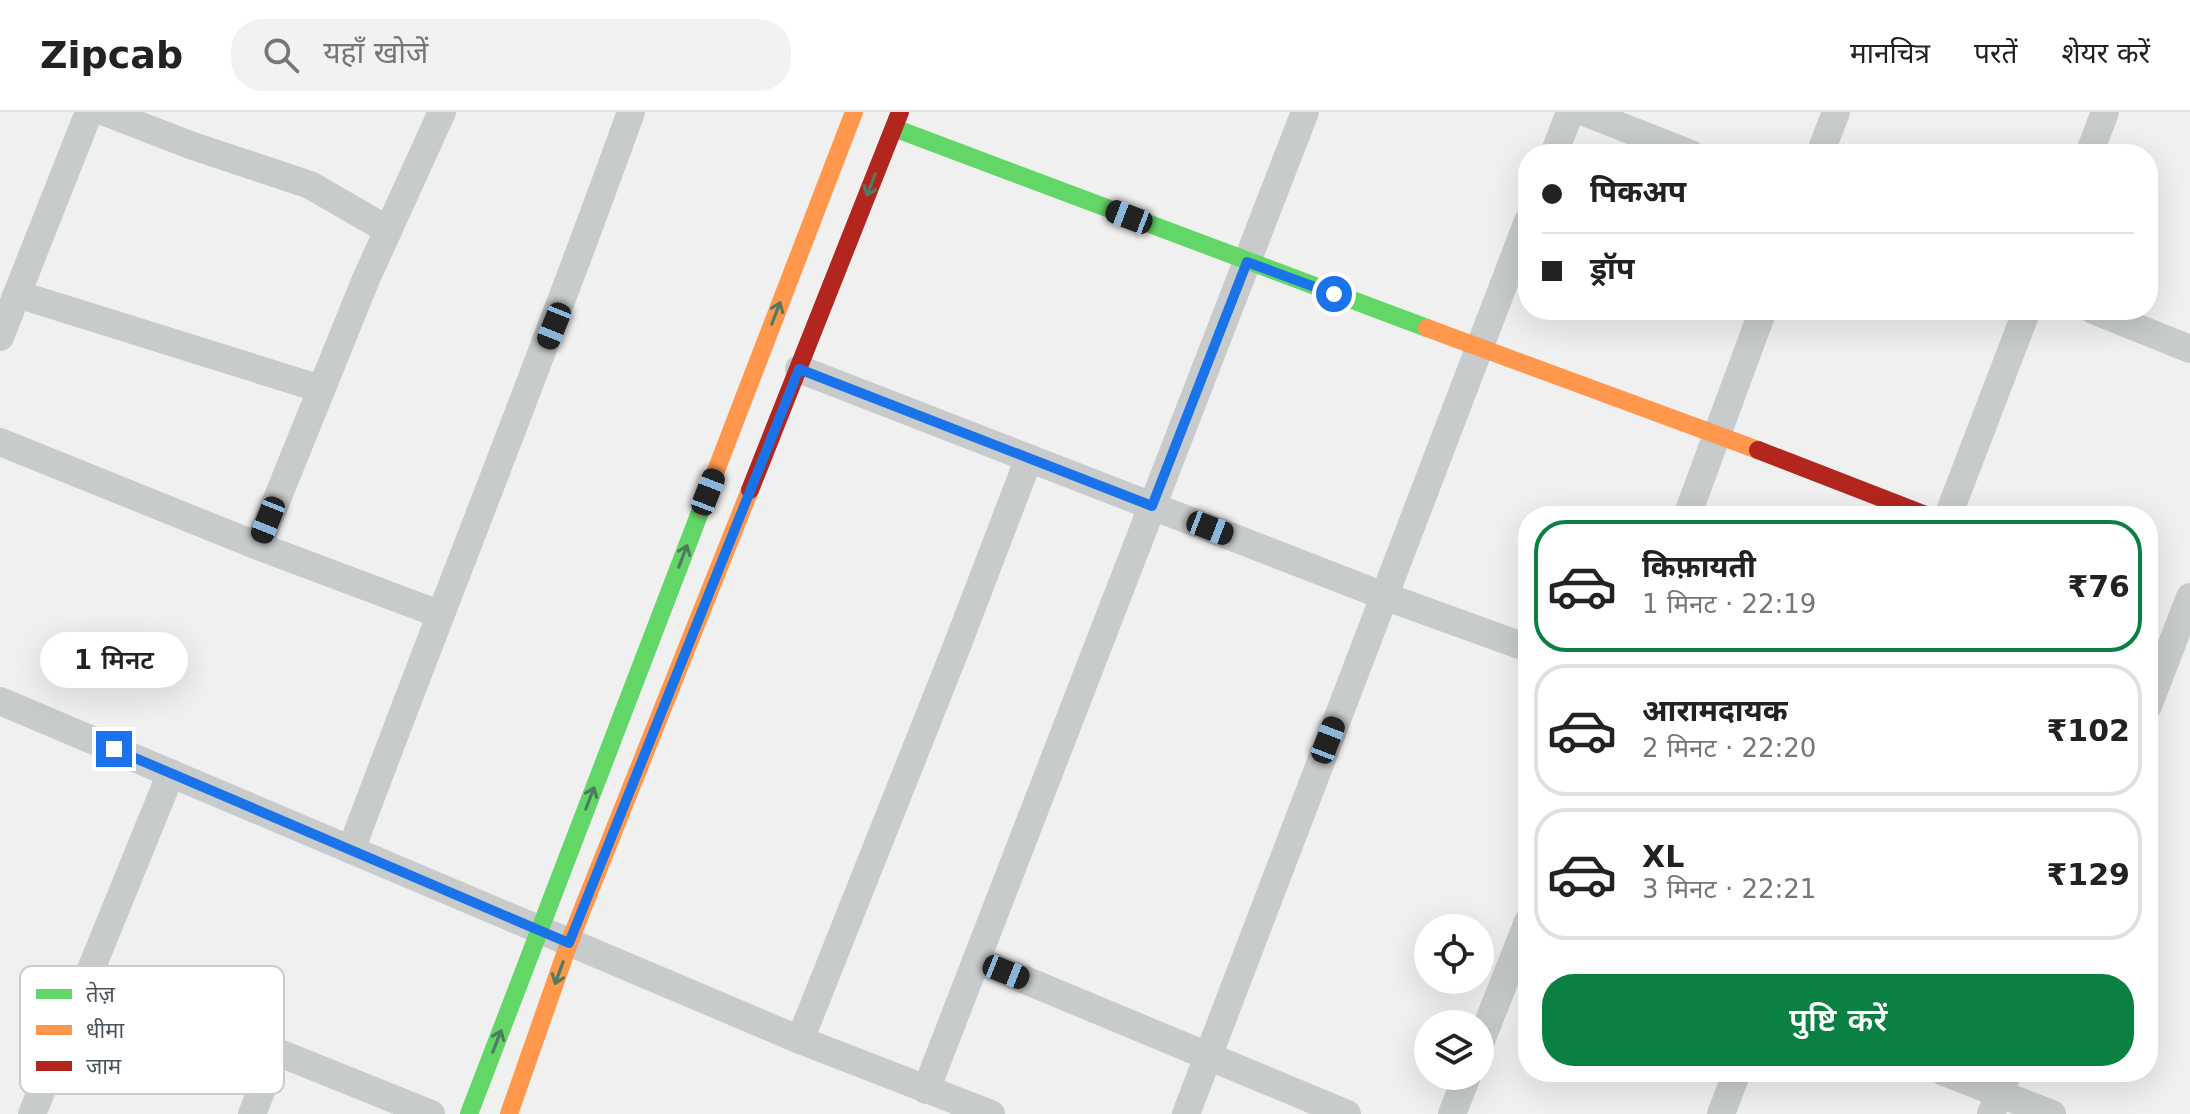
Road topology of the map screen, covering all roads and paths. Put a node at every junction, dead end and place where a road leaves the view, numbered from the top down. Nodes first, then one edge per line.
1 (89, 112) edge
2 (105, 112) edge
3 (442, 112) edge
4 (631, 112) edge
5 (854, 112) edge
6 (1305, 112) edge
7 (1570, 112) edge
8 (1584, 112) edge
9 (1836, 112) edge
10 (2105, 112) edge
11 (897, 120) edge
12 (1558, 144) edge
13 (1666, 144) edge
14 (1824, 144) edge
15 (2093, 144) edge
16 (388, 230) junction
17 (1518, 247) edge
18 (1247, 262) junction
19 (17, 294) junction
20 (1759, 320) edge
21 (2023, 320) edge
22 (2118, 320) edge
23 (0, 337) edge
24 (1479, 348) junction
25 (2190, 349) edge
26 (799, 369) junction
27 (321, 389) junction
28 (1717, 434) junction
29 (0, 442) edge
30 (1029, 458) junction
31 (1152, 506) junction
32 (1691, 506) edge
33 (1902, 506) edge
34 (1952, 506) edge
35 (258, 546) junction
36 (1384, 596) junction
37 (2190, 597) edge
38 (439, 614) junction
39 (1518, 644) edge
40 (2158, 680) edge
41 (0, 701) edge
42 (171, 773) junction
43 (351, 850) junction
44 (539, 930) junction
45 (569, 943) junction
46 (1518, 947) edge
47 (977, 960) junction
48 (92, 966) edge
49 (1493, 1010) edge
50 (800, 1040) junction
51 (1208, 1054) junction
52 (284, 1055) edge
53 (1733, 1082) edge
54 (1970, 1082) edge
55 (926, 1090) junction
56 (1461, 1090) edge
57 (1999, 1093) edge
58 (40, 1094) edge
59 (260, 1094) edge
60 (32, 1114) edge
61 (252, 1114) edge
62 (431, 1114) edge
63 (469, 1114) edge
64 (509, 1114) edge
65 (991, 1114) edge
66 (1186, 1114) edge
67 (1347, 1114) edge
68 (1452, 1114) edge
69 (1721, 1114) edge
70 (2052, 1114) edge

1 - 19 street
2 - 16 street
3 - 16 street
4 - 38 street
44 -> 5 street
6 - 18 street
7 - 12 street
8 - 13 street
9 - 14 street
10 - 15 street
11 - 18 street
11 -> 26 street
16 - 27 street
17 - 24 street
18 - 24 street
18 - 31 street
19 - 23 street
19 - 27 street
20 - 28 street
21 - 34 street
22 - 25 street
24 - 28 street
24 - 36 street
26 - 30 street
26 - 45 street
27 - 35 street
28 - 32 street
28 - 33 street
29 - 35 street
30 - 31 street
30 - 50 street
31 - 36 street
31 - 47 street
35 - 38 street
36 - 39 street
36 - 51 street
37 - 40 street
38 - 43 street
41 - 42 street
42 - 43 street
42 - 48 street
43 - 44 street
44 - 45 street
63 -> 44 street
45 - 50 street
45 -> 64 street
46 - 49 street
47 - 51 street
47 - 55 street
50 - 55 street
51 - 66 street
51 - 67 street
52 - 62 street
53 - 69 street
54 - 57 street
55 - 65 street
56 - 68 street
57 - 70 street
58 - 60 street
59 - 61 street

